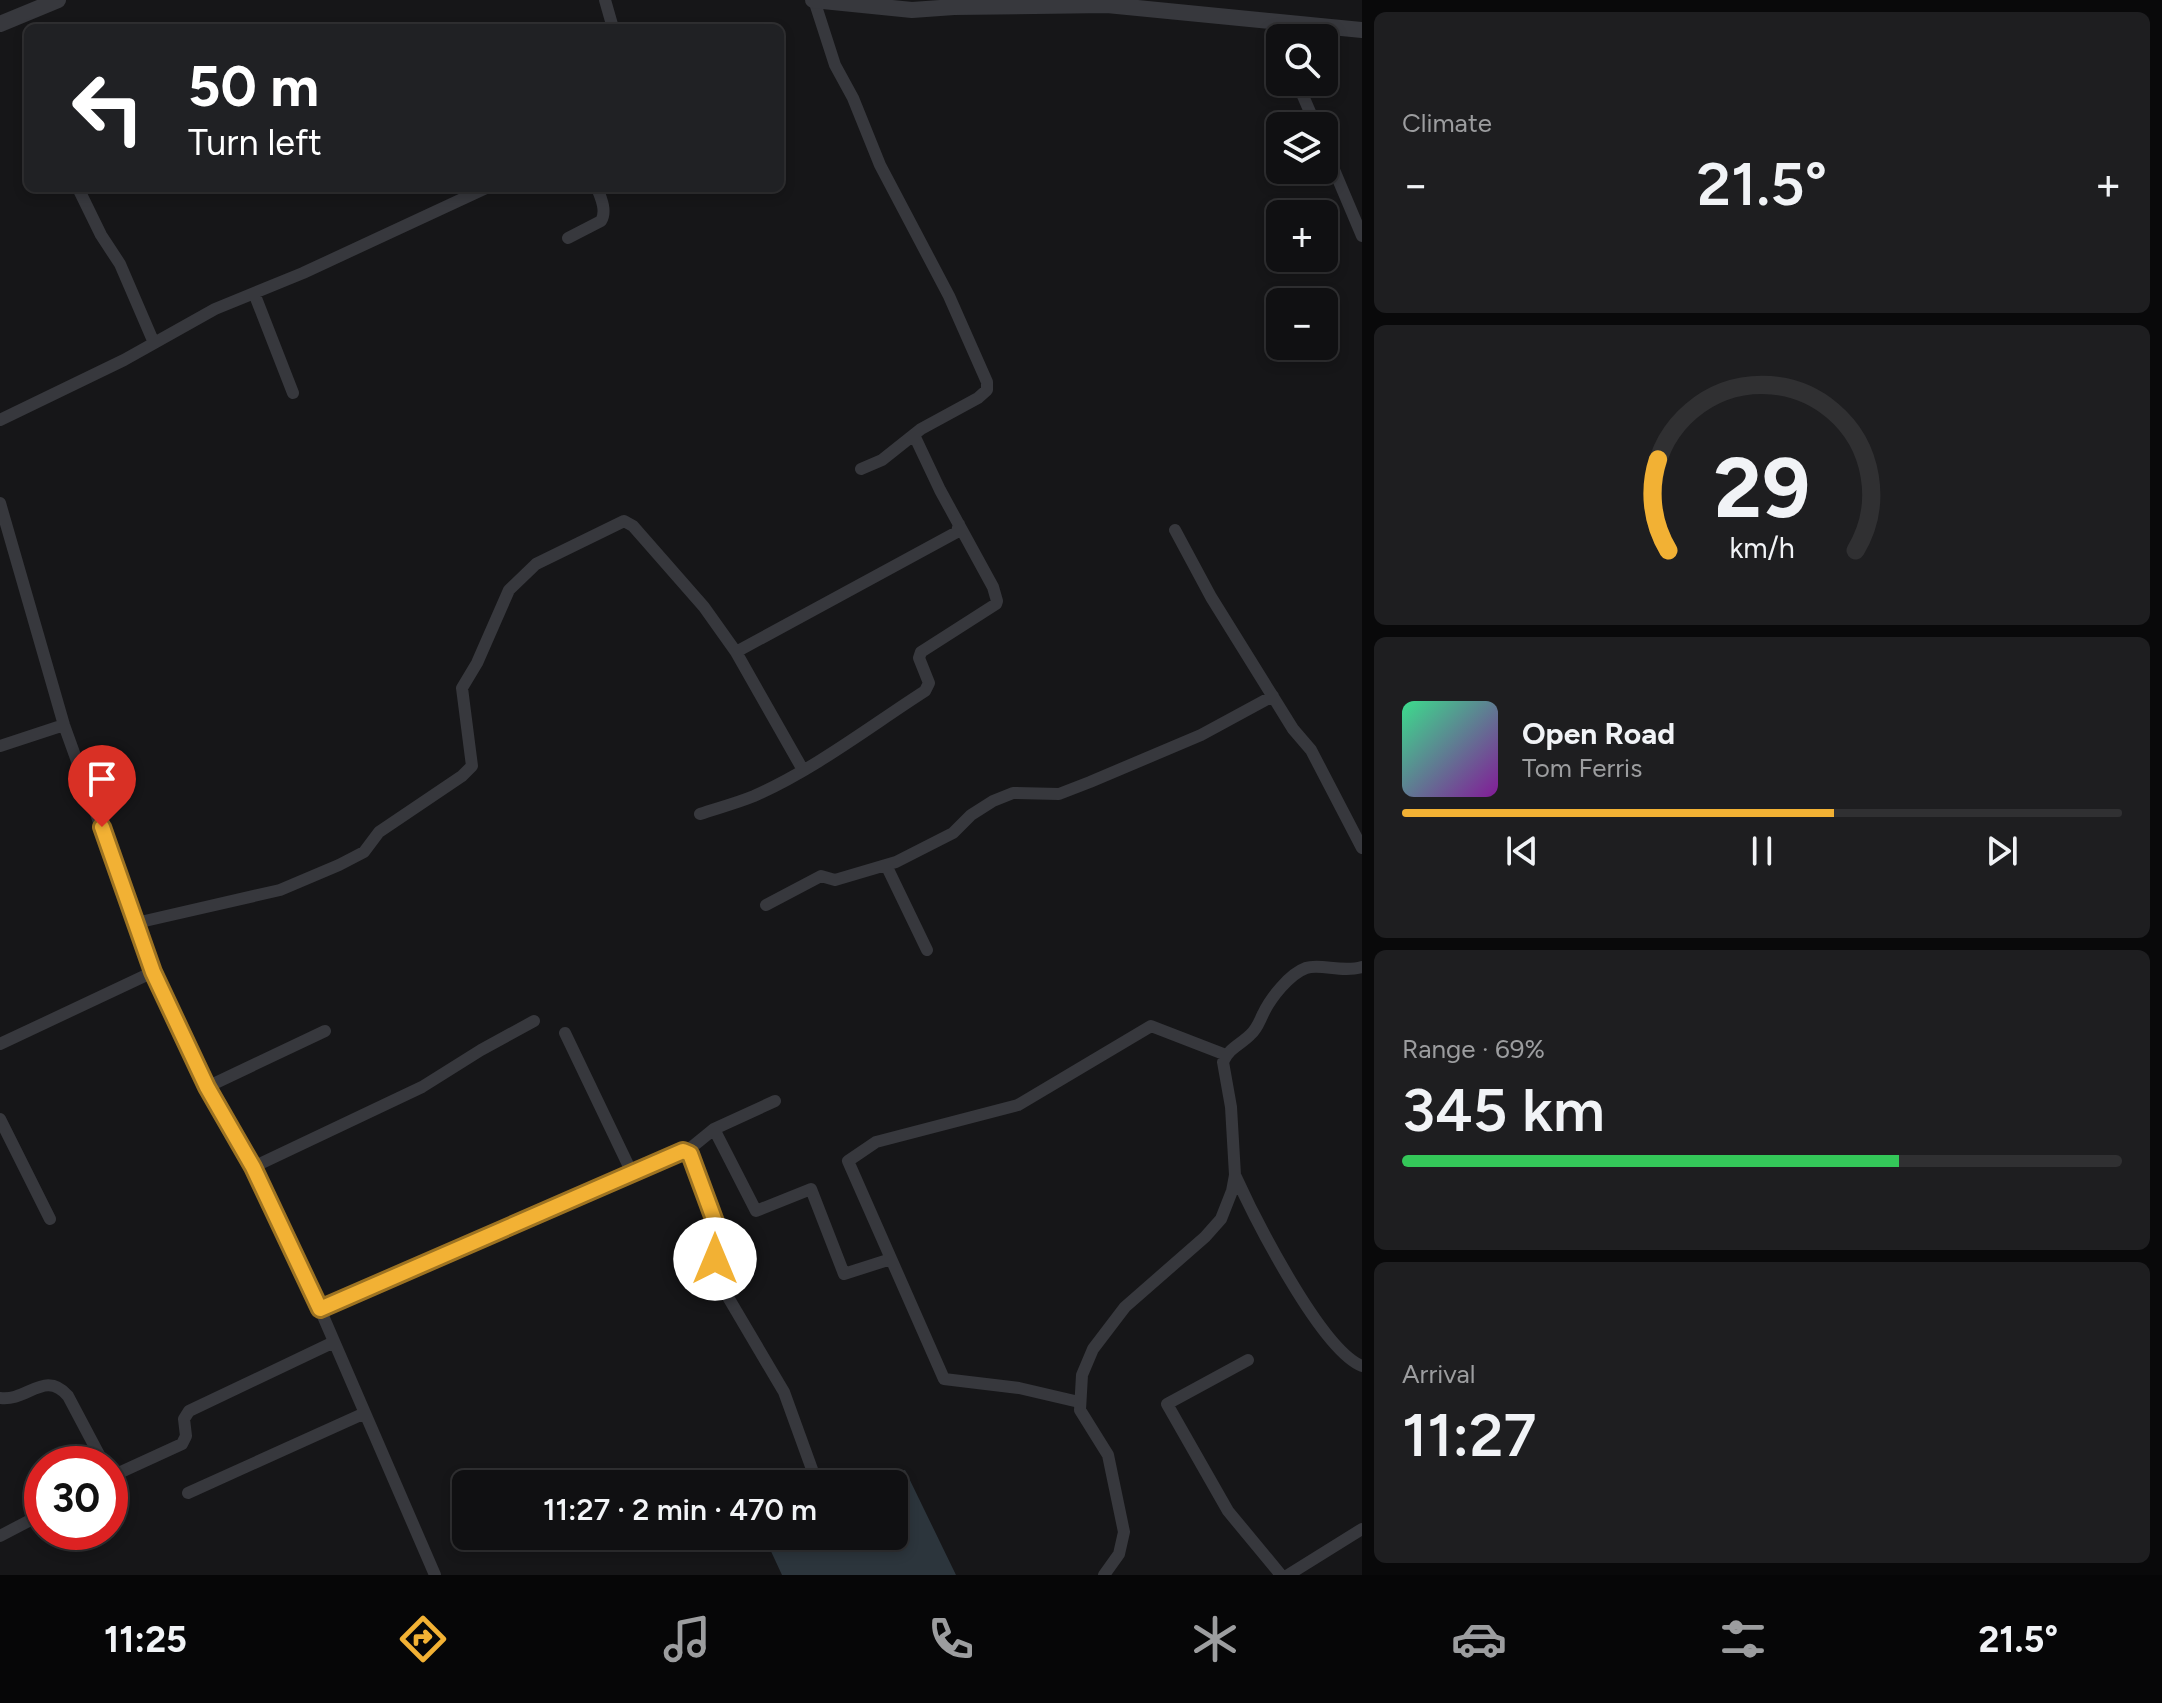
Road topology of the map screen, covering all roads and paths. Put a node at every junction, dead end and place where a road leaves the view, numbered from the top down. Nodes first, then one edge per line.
1 (58, 0) edge
2 (605, 0) edge
3 (813, 0) edge
4 (953, 3) edge
5 (0, 24) edge
6 (612, 24) edge
7 (1266, 27) edge
8 (1338, 30) edge
9 (1362, 30) edge
10 (1338, 179) edge
11 (80, 192) edge
12 (477, 192) edge
13 (598, 192) edge
14 (1362, 236) edge
15 (568, 238) dead end
16 (254, 293) junction
17 (154, 343) junction
18 (293, 393) dead end
19 (0, 420) edge
20 (914, 435) junction
21 (861, 469) dead end
22 (0, 503) edge
23 (4, 527) edge
24 (960, 529) junction
25 (1175, 530) dead end
26 (736, 652) junction
27 (1273, 696) junction
28 (64, 725) junction
29 (0, 746) edge
30 (803, 770) junction
31 (700, 814) dead end
32 (1362, 848) edge
33 (886, 865) junction
34 (766, 905) dead end
35 (136, 923) junction
36 (927, 950) dead end
37 (1362, 967) edge
38 (153, 972) junction
39 (534, 1021) dead end
40 (325, 1031) dead end
41 (565, 1033) dead end
42 (0, 1044) edge
43 (1226, 1055) junction
44 (207, 1087) junction
45 (775, 1101) dead end
46 (0, 1119) edge
47 (714, 1129) junction
48 (687, 1151) junction
49 (253, 1167) junction
50 (632, 1173) junction
51 (1235, 1175) junction
52 (50, 1219) dead end
53 (891, 1259) junction
54 (320, 1309) junction
55 (334, 1342) junction
56 (1248, 1360) dead end
57 (1362, 1366) edge
58 (0, 1398) edge
59 (1079, 1402) junction
60 (365, 1413) junction
61 (94, 1446) edge
62 (128, 1468) edge
63 (812, 1470) edge
64 (188, 1493) dead end
65 (24, 1523) edge
66 (1362, 1529) edge
67 (0, 1536) edge
68 (435, 1575) edge
69 (1104, 1575) edge
70 (1281, 1575) edge
71 (1288, 1575) edge

1 - 5 street
2 - 6 street
3 - 4 street
3 - 20 street
4 - 7 street
8 - 9 street
10 - 14 street
11 - 17 street
12 - 16 street
13 - 15 street
16 - 17 street
16 - 18 street
17 - 19 street
20 - 21 street
20 - 24 street
22 - 23 street
23 - 28 street
24 - 26 street
24 - 30 street
25 - 27 street
26 - 30 street
26 - 35 street
27 - 32 street
27 - 33 street
28 - 29 street
28 - 35 street
30 - 31 street
33 - 34 street
33 - 36 street
35 - 38 street
37 - 43 street
38 - 42 street
38 - 44 street
39 - 49 street
40 - 44 street
41 - 50 street
43 - 51 street
43 - 53 street
44 - 49 street
45 - 47 street
46 - 52 street
47 - 48 street
47 - 53 street
48 - 50 street
48 - 63 street
49 - 54 street
50 - 54 street
51 - 57 street
51 - 59 street
53 - 59 street
54 - 55 street
55 - 60 street
55 - 62 street
56 - 70 street
58 - 61 street
59 - 69 street
60 - 64 street
60 - 68 street
65 - 67 street
66 - 71 street

